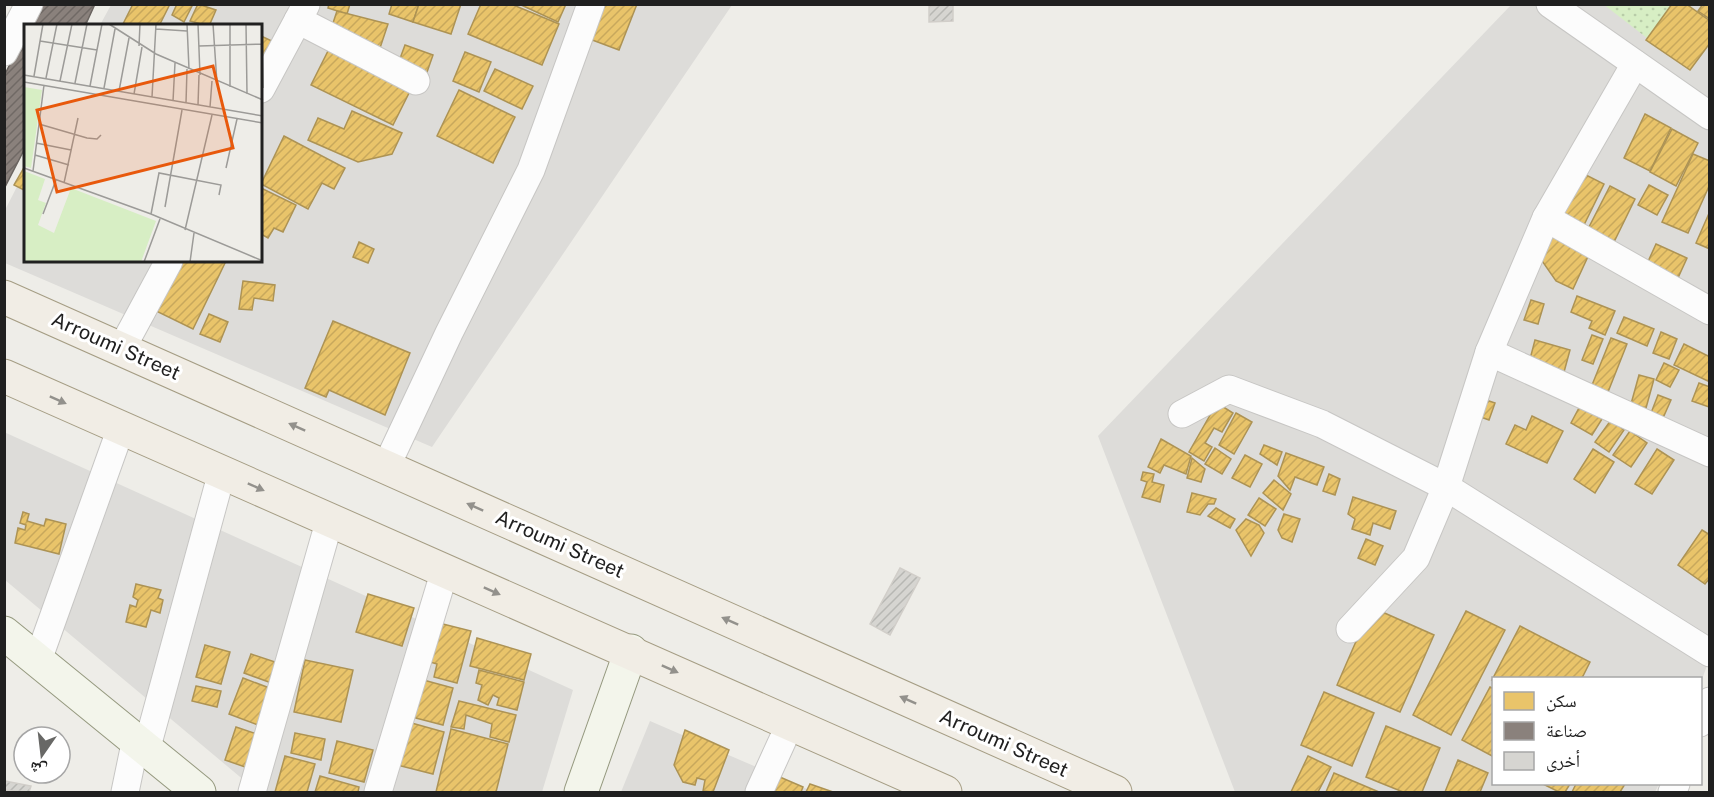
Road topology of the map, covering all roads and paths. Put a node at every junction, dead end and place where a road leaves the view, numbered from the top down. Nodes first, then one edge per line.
1 (29, 4) edge
2 (591, 4) edge
3 (1550, 4) edge
4 (302, 12) edge
5 (4, 52) edge
6 (1635, 64) junction
7 (416, 81) dead end
8 (262, 87) edge
9 (1706, 106) edge
10 (1546, 218) junction
11 (168, 262) edge
12 (4, 297) edge
13 (1710, 311) edge
14 (122, 348) junction
15 (1489, 352) junction
16 (4, 376) edge
17 (1182, 414) dead end
18 (122, 428) junction
19 (1710, 453) edge
20 (386, 467) junction
21 (222, 472) junction
22 (1446, 487) junction
23 (330, 519) junction
24 (445, 570) junction
25 (1350, 629) dead end
26 (4, 633) edge
27 (631, 651) junction
28 (1710, 653) edge
29 (38, 660) junction
30 (1710, 701) edge
31 (1702, 721) edge
32 (790, 724) junction
33 (142, 743) junction
34 (913, 786) edge
35 (125, 792) edge
36 (199, 792) edge
37 (252, 792) edge
38 (378, 792) edge
39 (581, 792) edge
40 (759, 792) edge
41 (945, 792) edge
42 (1115, 792) edge

1 - 5 street
2 - 20 street
3 - 6 street
4 - 7 street
4 - 8 street
6 - 9 street
6 - 10 street
10 - 13 street
10 - 15 street
11 - 14 street
12 - 14 main road, Arroumi Street
20 -> 14 main road, Arroumi Street
15 - 19 street
15 - 22 street
16 -> 18 main road
17 - 22 street
18 - 21 main road
18 - 29 street
42 -> 20 main road, Arroumi Street
21 -> 23 main road
21 - 33 street
22 - 25 street
22 - 28 street
23 - 24 main road
23 - 37 street
24 -> 27 main road
24 - 38 street
26 - 29 main road
27 -> 32 main road
27 - 39 main road
29 - 33 main road
30 - 31 street
32 - 34 main road
32 - 40 street
33 - 35 street
33 - 36 main road
34 - 41 main road

